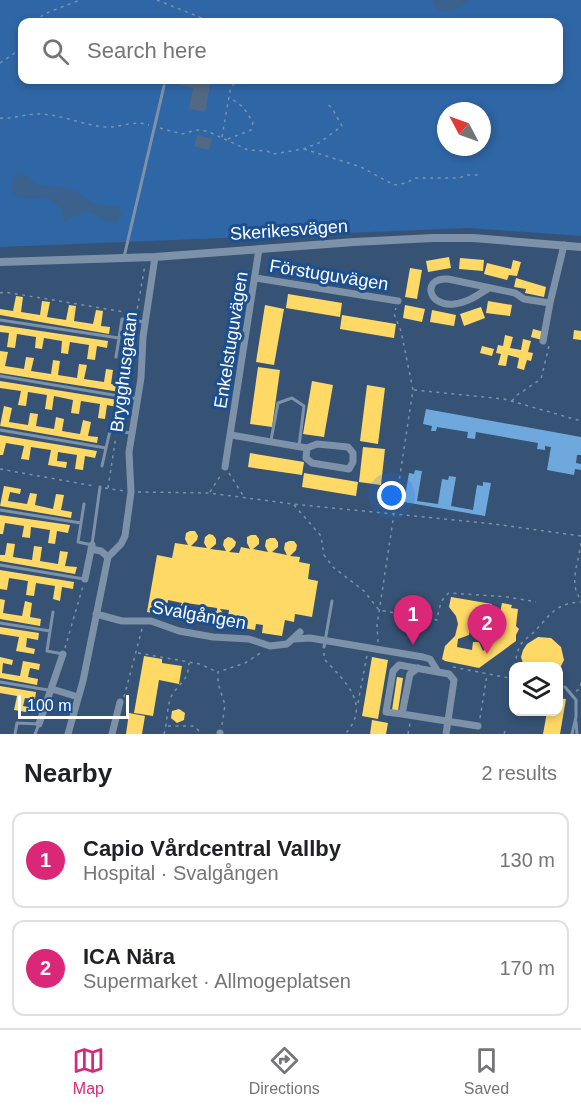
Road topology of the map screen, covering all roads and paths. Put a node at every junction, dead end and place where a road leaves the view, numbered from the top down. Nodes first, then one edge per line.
1 (80, 0) edge
2 (157, 0) edge
3 (40, 18) edge
4 (202, 18) edge
5 (18, 51) edge
6 (0, 63) edge
7 (234, 84) edge
8 (164, 86) dead end
9 (229, 97) junction
10 (325, 102) dead end
11 (0, 118) edge
12 (155, 127) junction
13 (222, 137) junction
14 (227, 139) junction
15 (303, 149) junction
16 (478, 175) dead end
17 (564, 245) junction
18 (581, 247) edge
19 (260, 249) junction
20 (155, 257) junction
21 (124, 258) junction
22 (0, 262) edge
23 (256, 278) junction
24 (489, 288) junction
25 (0, 293) edge
26 (398, 301) joint
27 (550, 303) junction
28 (137, 314) junction
29 (0, 320) edge
30 (136, 321) junction
31 (145, 322) junction
32 (119, 338) junction
33 (546, 343) joint
34 (116, 357) dead end
35 (0, 376) edge
36 (413, 390) junction
37 (123, 396) junction
38 (138, 399) junction
39 (512, 402) junction
40 (581, 421) edge
41 (0, 430) edge
42 (117, 432) junction
43 (132, 433) junction
44 (231, 435) junction
45 (271, 442) junction
46 (298, 446) junction
47 (106, 448) junction
48 (307, 448) junction
49 (102, 466) dead end
50 (225, 467) junction
51 (0, 469) edge
52 (95, 487) dead end
53 (100, 488) dead end
54 (131, 492) junction
55 (209, 493) junction
56 (244, 498) junction
57 (84, 504) dead end
58 (293, 504) junction
59 (0, 510) edge
60 (393, 514) junction
61 (81, 523) junction
62 (581, 536) edge
63 (581, 543) edge
64 (92, 547) junction
65 (108, 556) junction
66 (0, 566) edge
67 (85, 579) junction
68 (332, 601) dead end
69 (581, 601) edge
70 (536, 602) dead end
71 (379, 610) junction
72 (53, 612) dead end
73 (96, 614) junction
74 (144, 620) junction
75 (0, 622) edge
76 (50, 631) junction
77 (300, 632) dead end
78 (294, 639) junction
79 (325, 644) junction
80 (270, 646) junction
81 (376, 649) junction
82 (137, 653) junction
83 (63, 654) junction
84 (367, 654) dead end
85 (189, 662) junction
86 (516, 662) edge
87 (418, 668) junction
88 (218, 672) junction
89 (438, 672) junction
90 (509, 678) edge
91 (0, 682) edge
92 (565, 687) dead end
93 (51, 690) junction
94 (78, 697) junction
95 (120, 702) joint
96 (358, 705) junction
97 (402, 714) junction
98 (411, 716) junction
99 (576, 717) junction
100 (448, 722) junction
101 (39, 724) junction
102 (167, 726) junction
103 (478, 726) joint
104 (347, 733) edge
105 (15, 734) edge
106 (35, 734) edge
107 (68, 734) edge
108 (112, 734) edge
109 (164, 734) edge
110 (202, 734) edge
111 (220, 734) edge
112 (408, 734) edge
113 (446, 734) edge
114 (572, 734) edge
115 (577, 734) edge

1 - 3 path
2 - 4 path
5 - 6 path
7 - 9 path
8 - 12 lane
9 - 13 path
9 - 14 path
10 - 15 path
11 - 12 path
12 - 13 path
12 - 21 lane
13 - 14 path
14 - 15 path
15 - 16 path
17 - 18 street, Skerikesvägen
17 - 19 street, Skerikesvägen
17 - 27 street
19 - 20 street, Skerikesvägen
19 - 23 street, Enkelstuguvägen
20 - 21 street, Skerikesvägen
20 - 28 path
20 - 31 street, Brygghusgatan
21 - 22 street, Skerikesvägen
23 - 26 street, Förstuguvägen
23 - 44 street, Enkelstuguvägen
24 - 24 street
24 - 27 street
25 - 28 path
26 - 36 path
27 - 33 street
28 - 30 path
29 - 32 lane
30 - 31 lane
30 - 32 lane
30 - 37 path
31 - 38 street, Brygghusgatan
32 - 34 lane
33 - 39 path
35 - 37 lane
36 - 39 path
36 - 60 path
37 - 38 lane
37 - 42 path
38 - 43 street, Brygghusgatan
39 - 40 path
41 - 47 lane
42 - 43 lane
42 - 47 lane
42 - 54 path
43 - 54 street, Brygghusgatan
44 - 45 street, Enkelstuguvägen
44 - 50 street, Enkelstuguvägen
45 - 46 street, Enkelstuguvägen
45 - 46 lane
46 - 48 street, Enkelstuguvägen
47 - 49 lane
48 - 48 street, Enkelstuguvägen
50 - 55 path
50 - 56 path
51 - 52 path
53 - 64 lane
54 - 55 path
54 - 65 street, Brygghusgatan
55 - 56 path
56 - 58 path
57 - 61 lane
58 - 60 path
58 - 71 path
59 - 61 lane
60 - 62 path
60 - 71 path
61 - 64 lane
63 - 69 path
64 - 65 street
64 - 67 street
65 - 73 street
66 - 67 lane
67 - 83 path
68 - 79 lane
69 - 86 path
70 - 71 path
71 - 81 path
72 - 76 lane
73 - 74 street, Svalgången
73 - 94 street
74 - 80 street, Svalgången
74 - 82 path
75 - 76 lane
76 - 83 lane
77 - 78 street
78 - 79 street
78 - 80 street
79 - 81 street
79 - 96 path
80 - 88 path
81 - 89 street
82 - 85 path
82 - 95 path
83 - 93 street
84 - 96 path
85 - 88 path
85 - 102 path
87 - 89 street
87 - 97 street
87 - 97 street
88 - 111 path
89 - 100 street
90 - 103 path
91 - 93 lane
92 - 99 lane
93 - 94 street
93 - 101 street
94 - 107 street
95 - 108 street
96 - 104 path
97 - 98 street
98 - 100 street
98 - 112 path
99 - 114 lane
99 - 115 lane
100 - 103 street
100 - 113 street
101 - 105 lane
101 - 106 lane
102 - 109 path
102 - 110 path

